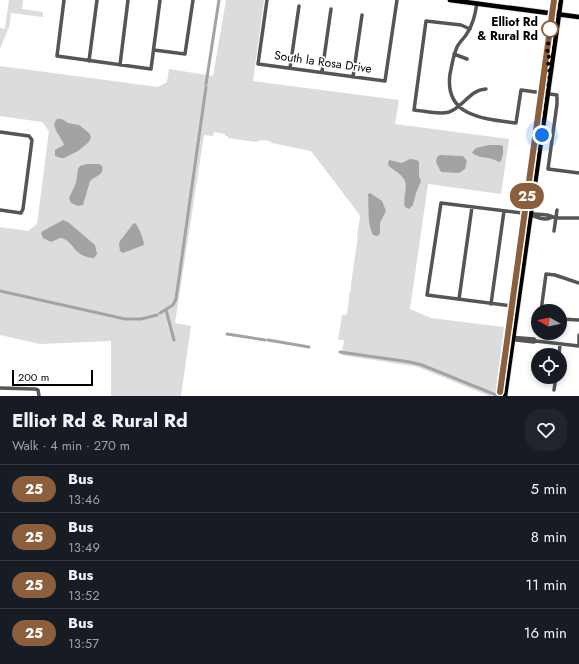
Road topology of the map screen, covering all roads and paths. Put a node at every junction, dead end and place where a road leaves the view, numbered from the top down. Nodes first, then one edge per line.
1 (64, 0) edge
2 (97, 0) edge
3 (128, 0) edge
4 (160, 0) edge
5 (193, 0) edge
6 (267, 0) edge
7 (397, 0) edge
8 (450, 0) edge
9 (456, 0) edge
10 (554, 0) edge
11 (561, 0) edge
12 (477, 3) junction
13 (298, 6) dead end
14 (331, 10) dead end
15 (552, 14) junction
16 (362, 15) dead end
17 (559, 15) junction
18 (579, 17) edge
19 (470, 29) junction
20 (154, 50) junction
21 (454, 54) junction
22 (547, 54) junction
23 (466, 59) dead end
24 (89, 61) junction
25 (120, 65) junction
26 (290, 68) junction
27 (322, 72) junction
28 (550, 73) junction
29 (353, 77) junction
30 (486, 89) dead end
31 (541, 93) junction
32 (547, 94) junction
33 (459, 106) junction
34 (0, 132) edge
35 (0, 136) edge
36 (579, 173) edge
37 (529, 183) junction
38 (535, 184) junction
39 (472, 207) junction
40 (0, 210) edge
41 (557, 210) dead end
42 (504, 211) junction
43 (525, 214) junction
44 (530, 214) junction
45 (554, 218) junction
46 (579, 218) edge
47 (554, 232) dead end
48 (579, 282) edge
49 (459, 299) junction
50 (491, 304) junction
51 (542, 304) edge
52 (512, 306) junction
53 (567, 319) edge
54 (579, 320) edge
55 (579, 335) edge
56 (508, 337) junction
57 (513, 338) junction
58 (560, 344) junction
59 (579, 346) edge
60 (560, 348) edge
61 (555, 384) edge
62 (0, 388) edge
63 (554, 390) dead end
64 (500, 394) edge
65 (39, 396) edge
66 (505, 396) edge

1 - 24 street
2 - 24 street
3 - 25 street
4 - 20 street
5 - 20 street
6 - 26 street, South la Rosa Drive
7 - 29 street, South la Rosa Drive
8 - 9 main road
9 - 12 main road
10 - 15 main road
11 - 17 main road
12 - 15 main road
12 - 19 street
13 - 26 street
14 - 27 street
15 - 17 main road
15 - 22 main road
16 - 29 street
17 - 18 main road
17 - 28 main road
19 - 21 street
19 - 33 street
20 - 25 street
21 - 23 street
21 - 33 street
22 - 28 main road
22 - 31 main road
24 - 25 street
26 - 27 street, South la Rosa Drive
27 - 29 street, South la Rosa Drive
28 - 32 main road
30 - 33 street
31 - 32 street
31 - 33 street
31 - 37 main road
32 - 36 street
32 - 38 main road
34 - 35 street
34 - 40 street
37 - 38 main road
37 - 43 main road
38 - 44 main road
39 - 42 street
39 - 49 street
39 - 49 street
41 - 45 street
42 - 43 street
42 - 50 street
43 - 44 street
43 - 52 main road
44 - 45 street
44 - 57 main road
45 - 46 street
45 - 47 street
48 - 51 street
49 - 50 street
50 - 52 street
52 - 56 main road
53 - 54 street
55 - 59 street
56 - 57 street
56 - 64 main road
57 - 58 street
57 - 66 main road
58 - 59 street
58 - 60 street
61 - 63 street
62 - 65 street

